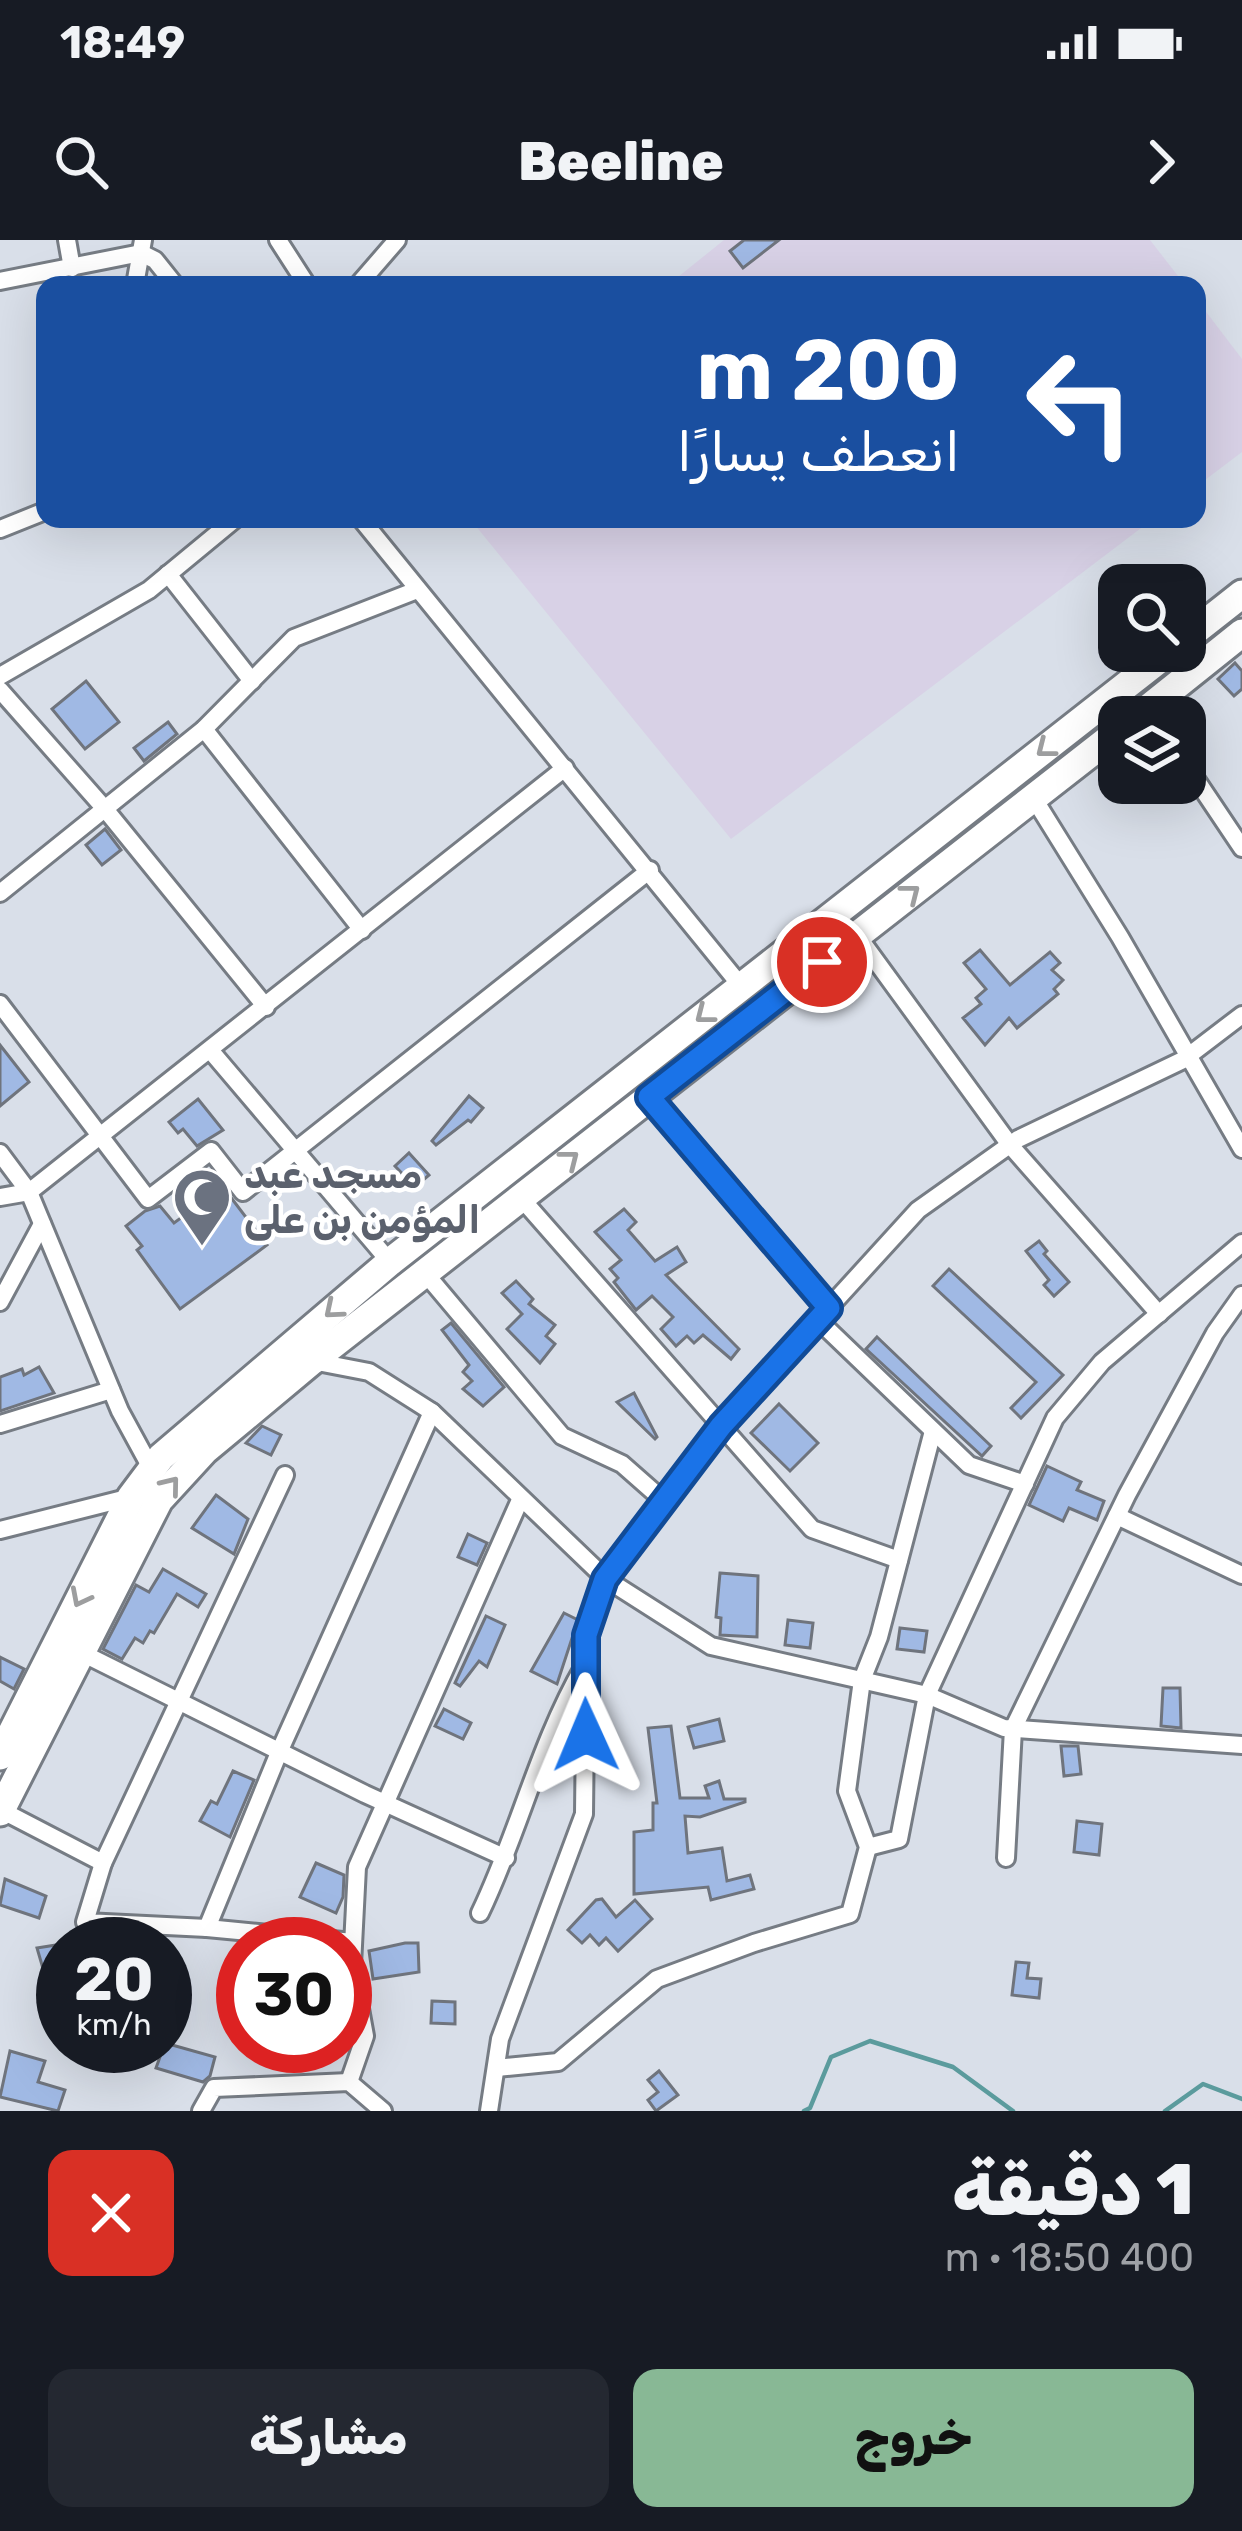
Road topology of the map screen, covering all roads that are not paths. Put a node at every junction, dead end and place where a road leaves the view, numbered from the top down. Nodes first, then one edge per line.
1 (67, 240) edge
2 (278, 240) edge
3 (397, 240) edge
4 (142, 246) edge
5 (72, 268) junction
6 (137, 276) edge
7 (168, 276) edge
8 (301, 276) edge
9 (366, 276) edge
10 (0, 281) edge
11 (36, 515) edge
12 (224, 528) edge
13 (368, 528) edge
14 (0, 529) edge
15 (168, 574) junction
16 (417, 590) junction
17 (1242, 594) edge
18 (1206, 622) edge
19 (1242, 633) edge
20 (1143, 672) edge
21 (0, 676) edge
22 (252, 681) junction
23 (0, 690) edge
24 (1167, 696) edge
25 (204, 729) junction
26 (1098, 747) edge
27 (565, 768) junction
28 (1206, 794) edge
29 (1033, 797) junction
30 (105, 808) junction
31 (1242, 848) edge
32 (650, 870) junction
33 (0, 893) edge
34 (362, 930) junction
35 (856, 935) junction
36 (741, 986) junction
37 (0, 1004) edge
38 (266, 1006) junction
39 (1242, 1016) edge
40 (210, 1050) junction
41 (1190, 1056) junction
42 (649, 1097) junction
43 (100, 1136) junction
44 (1010, 1145) junction
45 (1242, 1149) edge
46 (293, 1151) junction
47 (0, 1153) edge
48 (29, 1192) junction
49 (0, 1197) edge
50 (520, 1198) junction
51 (42, 1224) junction
52 (1242, 1243) edge
53 (390, 1262) junction
54 (425, 1273) junction
55 (1242, 1295) edge
56 (0, 1302) edge
57 (824, 1314) junction
58 (1159, 1314) junction
59 (312, 1361) junction
60 (111, 1390) junction
61 (432, 1412) junction
62 (0, 1424) edge
63 (721, 1426) junction
64 (933, 1431) junction
65 (151, 1468) junction
66 (285, 1475) dead end
67 (1025, 1484) junction
68 (131, 1497) junction
69 (520, 1500) junction
70 (664, 1501) junction
71 (1117, 1516) junction
72 (0, 1530) edge
73 (899, 1560) junction
74 (1242, 1575) edge
75 (605, 1579) junction
76 (82, 1653) junction
77 (585, 1664) junction
78 (862, 1680) junction
79 (927, 1695) junction
80 (181, 1700) junction
81 (1013, 1729) junction
82 (1242, 1744) edge
83 (280, 1750) junction
84 (0, 1756) edge
85 (386, 1804) junction
86 (0, 1811) edge
87 (868, 1847) junction
88 (506, 1858) junction
89 (1006, 1858) dead end
90 (103, 1863) junction
91 (480, 1913) dead end
92 (354, 1917) edge
93 (207, 1928) junction
94 (216, 1929) edge
95 (496, 2068) junction
96 (353, 2073) edge
97 (350, 2082) junction
98 (202, 2111) edge
99 (383, 2111) edge
100 (489, 2111) edge

1 - 5 street
2 - 8 street
3 - 9 street
4 - 5 street
4 - 6 street
4 - 7 street
5 - 10 street
11 - 14 street
12 - 15 street
13 - 16 street
15 - 21 street
15 - 22 street
16 - 22 street
16 - 27 street
17 - 18 main road
19 - 24 main road
20 -> 36 main road
22 - 25 street
23 - 30 street
25 - 30 street
25 - 34 street
26 - 29 main road
27 - 32 street
27 - 34 street
28 - 31 street
35 -> 29 main road
29 - 41 street
30 - 33 street
30 - 38 street
32 - 36 street
32 - 46 street
34 - 38 street
35 - 42 main road
35 - 44 street
36 -> 53 main road
37 - 43 street
38 - 40 street
39 - 41 street
40 - 43 street
40 - 46 street
41 - 44 street
41 - 45 street
50 -> 42 main road
42 - 57 street
43 - 46 street
43 - 48 street
44 - 57 street
44 - 58 street
46 - 53 street
47 - 48 street
48 - 49 street
48 - 51 street
50 - 54 main road
50 - 63 street
51 - 56 street
51 - 60 street
52 - 58 street
53 -> 65 main road
54 - 59 main road
54 - 70 street
55 - 71 street
57 - 63 street
57 - 64 street
58 - 67 street
59 - 61 street
76 -> 59 main road
60 - 62 street
60 - 65 street
61 - 69 street
61 - 83 street
63 - 70 street
63 - 73 street
64 - 67 street
64 - 73 street
65 - 68 main road
66 - 80 street
67 - 79 street
68 - 72 street
68 -> 84 main road
69 - 75 street
69 - 85 street
70 - 75 street
71 - 74 street
71 - 81 street
73 - 78 street
75 - 77 street
75 - 78 street
76 - 80 street
76 - 86 main road
77 - 88 street
77 - 95 street
78 - 79 street
78 - 87 street
79 - 81 street
79 - 87 street
80 - 83 street
80 - 90 street
81 - 82 street
81 - 89 street
83 - 85 street
83 - 93 street
85 - 88 street
85 - 92 street
86 - 90 street
87 - 95 street
88 - 91 street
90 - 93 street
93 - 94 street
95 - 100 street
96 - 97 street
97 - 98 street
97 - 99 street

